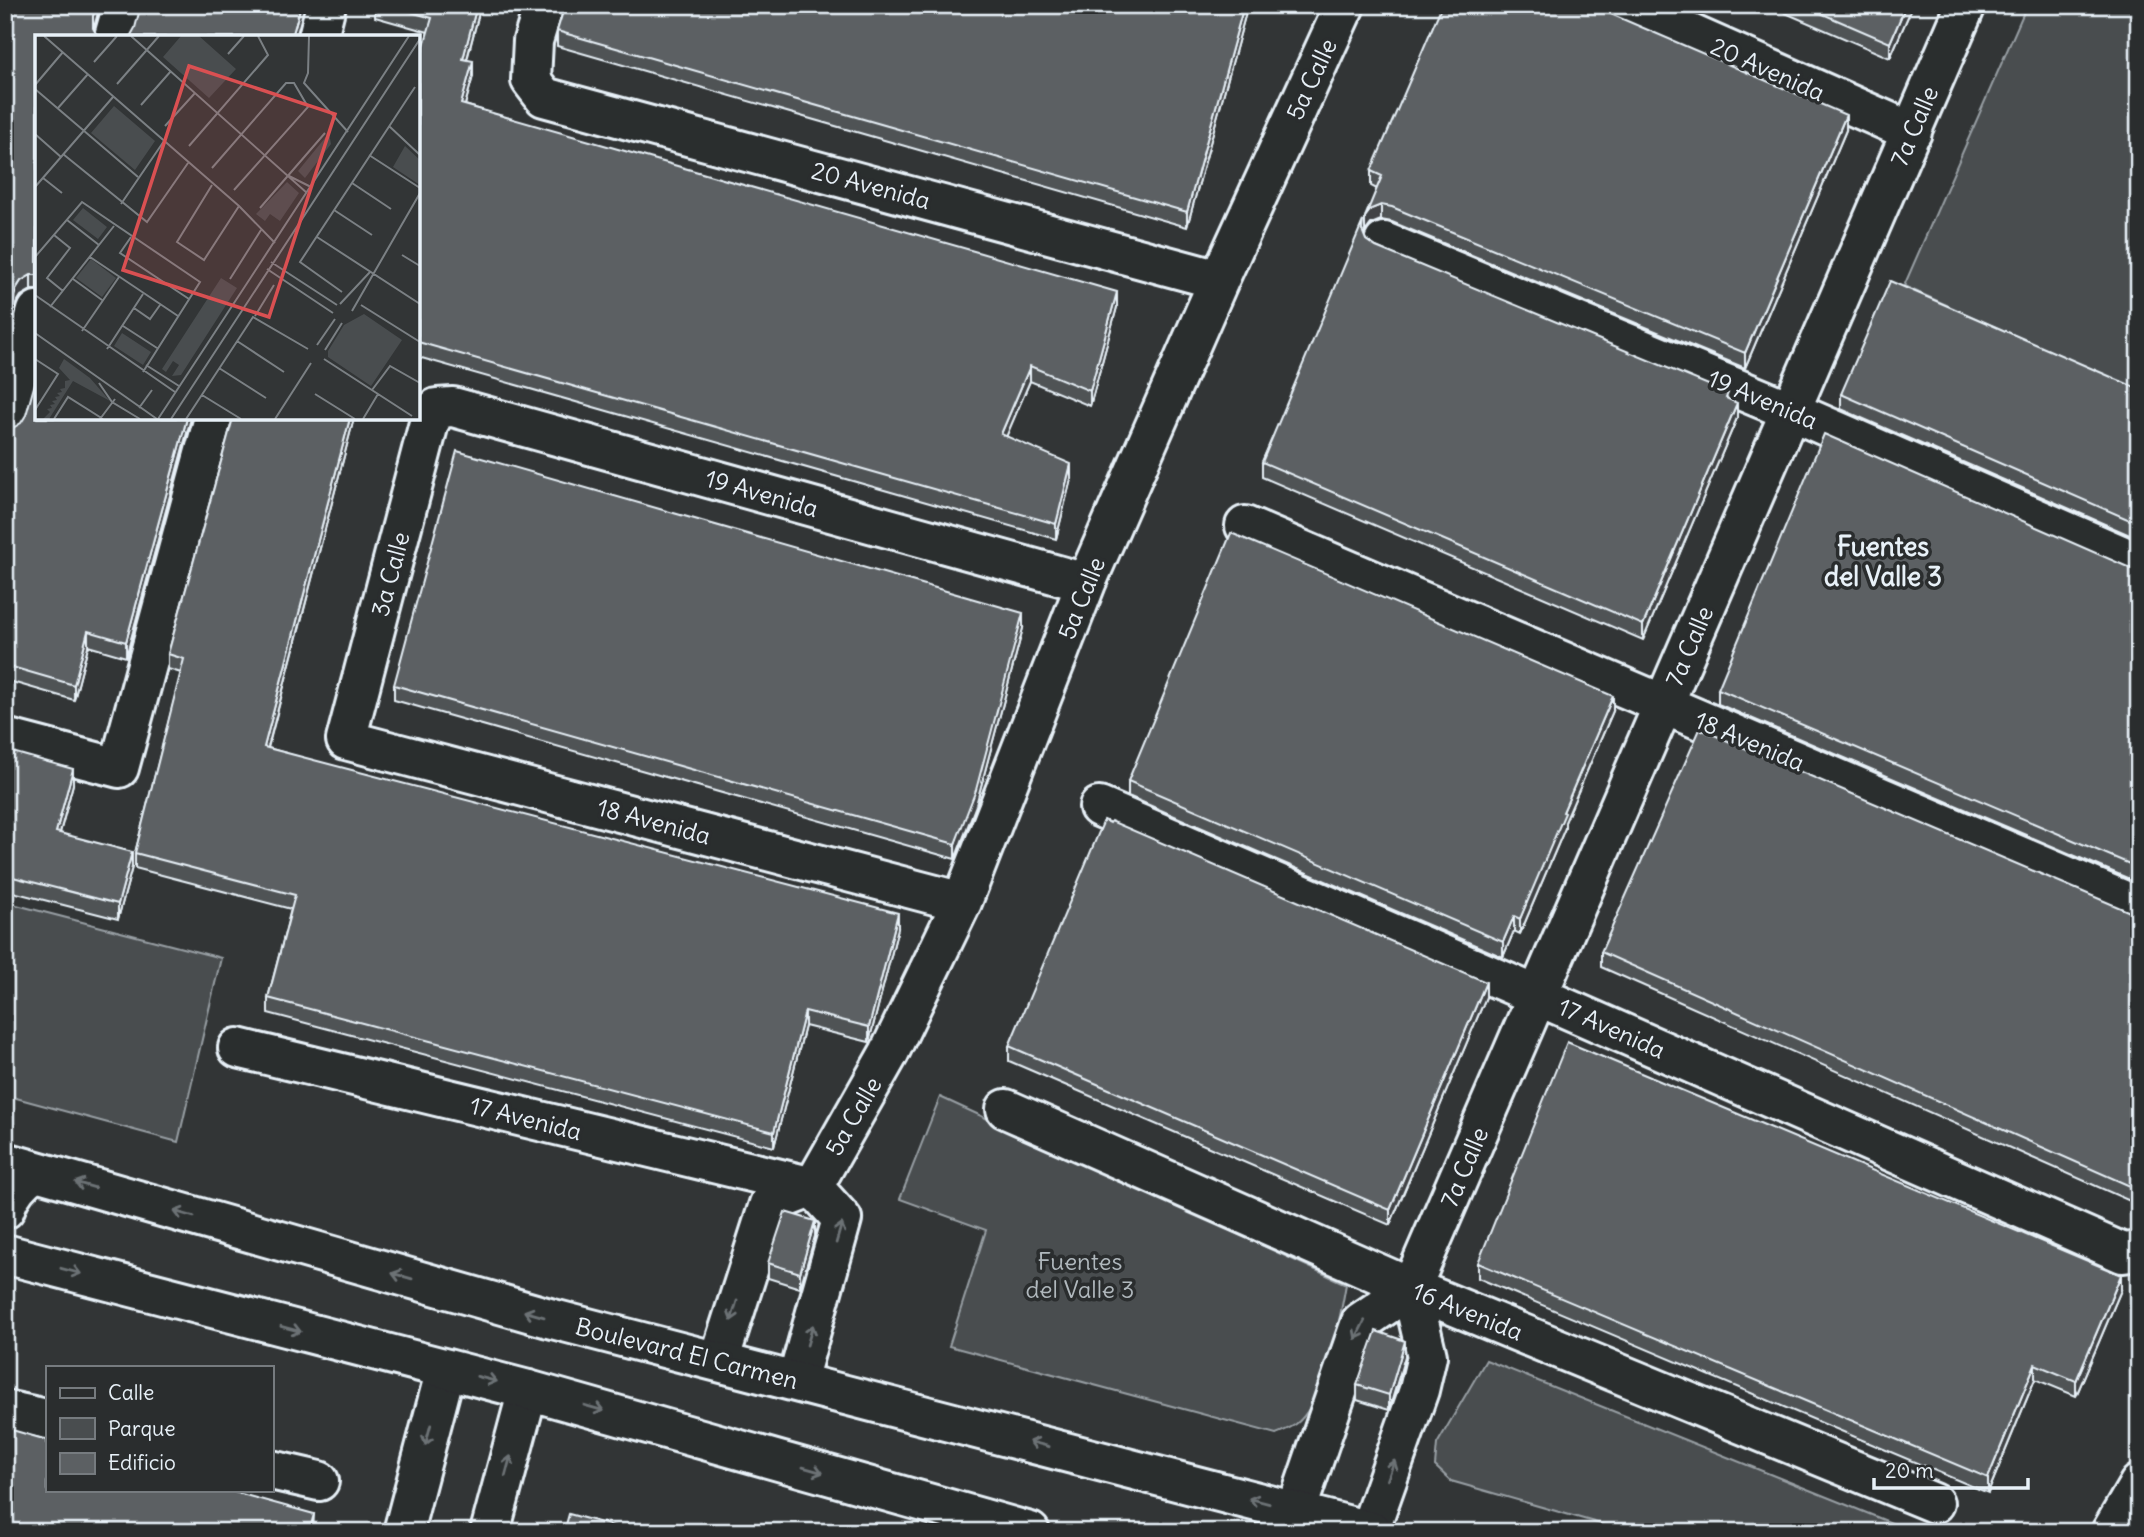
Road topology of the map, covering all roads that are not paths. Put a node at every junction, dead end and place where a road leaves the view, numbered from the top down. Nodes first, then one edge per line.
1 (123, 5) edge
2 (326, 5) edge
3 (544, 5) edge
4 (1345, 5) edge
5 (1625, 5) edge
6 (1966, 5) edge
7 (115, 35) edge
8 (318, 35) edge
9 (1912, 132) junction
10 (1384, 242) dead end
11 (1219, 280) junction
12 (35, 318) edge
13 (437, 408) joint
14 (1791, 411) junction
15 (213, 420) edge
16 (5, 423) edge
17 (1245, 526) dead end
18 (2139, 563) edge
19 (1086, 583) junction
20 (1664, 704) junction
21 (5, 738) edge
22 (346, 740) joint
23 (1099, 807) dead end
24 (962, 902) junction
25 (2139, 908) edge
26 (1538, 996) junction
27 (238, 1048) dead end
28 (1006, 1109) dead end
29 (20, 1167) edge
30 (813, 1187) junction
31 (5, 1209) edge
32 (2131, 1252) edge
33 (5, 1253) edge
34 (1411, 1287) junction
35 (719, 1361) junction
36 (446, 1369) junction
37 (797, 1381) junction
38 (528, 1390) junction
39 (5, 1410) edge
40 (46, 1419) edge
41 (273, 1471) edge
42 (319, 1481) dead end
43 (2139, 1484) edge
44 (1934, 1503) dead end
45 (1296, 1511) junction
46 (1371, 1531) edge
47 (403, 1532) edge
48 (490, 1532) edge
49 (1030, 1532) edge
50 (2111, 1532) edge

1 - 7 street
2 - 8 street
3 - 11 street, 20 Avenida
4 - 11 street, 5a Calle
5 - 9 street, 20 Avenida
6 - 9 street, 7a Calle
9 - 14 street, 7a Calle
10 - 14 street, 19 Avenida
11 - 19 street, 5a Calle
12 - 16 street
13 - 19 street, 19 Avenida
13 - 22 street, 3a Calle
14 - 18 street, 19 Avenida
14 - 20 street, 7a Calle
15 - 21 street
17 - 20 street, 18 Avenida
19 - 24 street, 5a Calle
20 - 25 street, 18 Avenida
20 - 26 street, 7a Calle
22 - 24 street, 18 Avenida
23 - 26 street, 17 Avenida
24 - 30 street, 5a Calle
26 - 32 street, 17 Avenida
26 - 34 street, 7a Calle
27 - 30 street, 17 Avenida
28 - 34 street, 16 Avenida
29 - 31 street
35 -> 29 street, Boulevard El Carmen
30 -> 35 street
37 -> 30 street
33 -> 36 street
34 - 44 street, 16 Avenida
34 -> 45 street
46 -> 34 street
35 - 37 street, Boulevard El Carmen
36 -> 38 street
36 -> 47 street
45 -> 37 street, Boulevard El Carmen
48 -> 38 street
38 -> 49 street
39 - 40 street
41 - 42 street
43 - 50 street
45 - 46 street, Boulevard El Carmen

